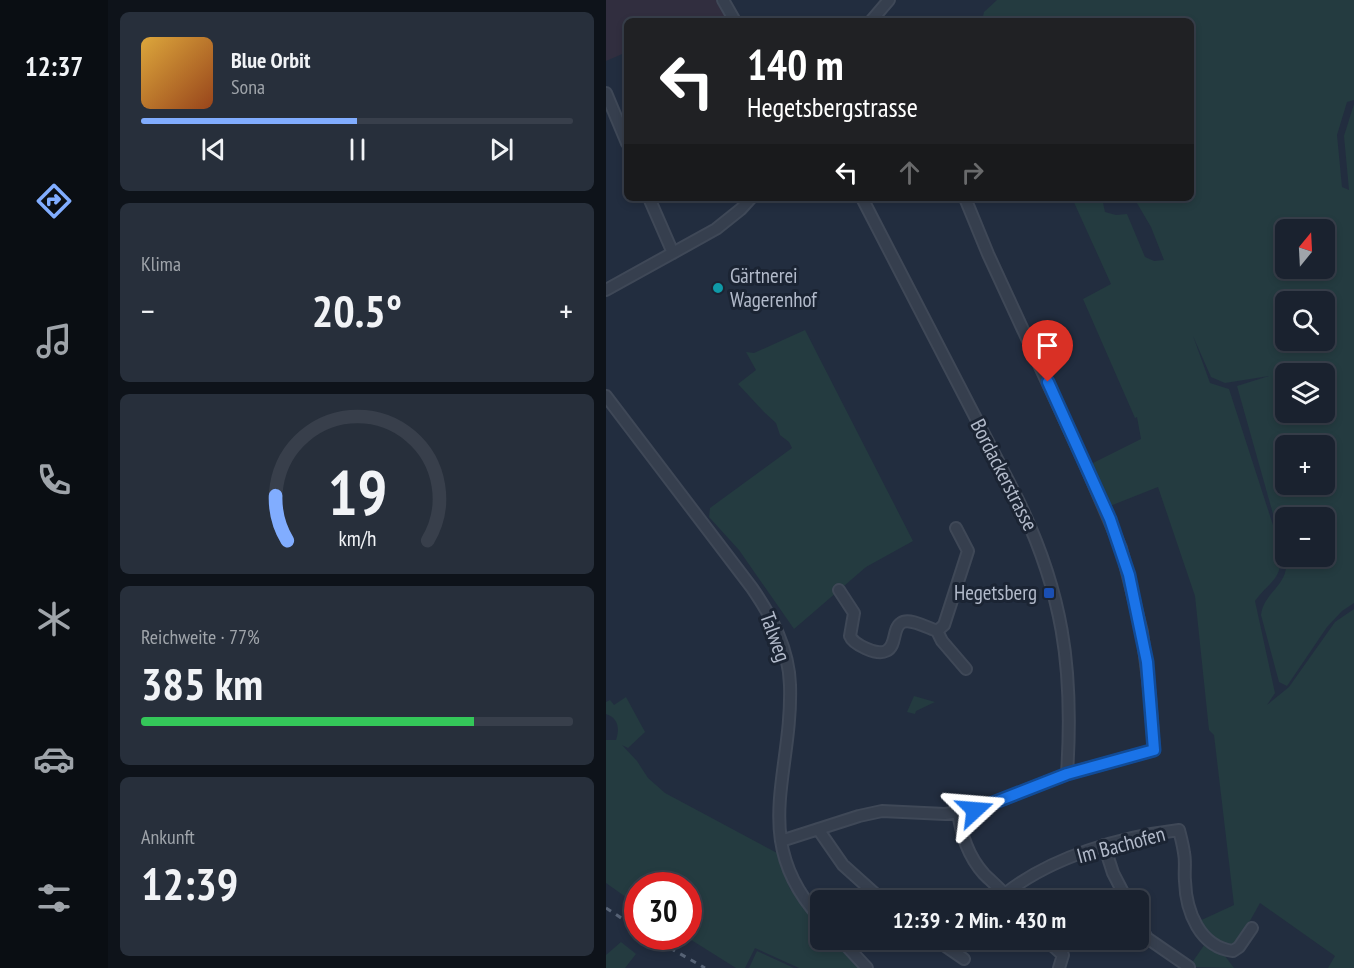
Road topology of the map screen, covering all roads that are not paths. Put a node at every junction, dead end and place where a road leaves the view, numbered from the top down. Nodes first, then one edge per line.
1 (723, 0) edge
2 (889, 0) edge
3 (733, 18) edge
4 (874, 18) edge
5 (606, 93) edge
6 (624, 136) edge
7 (651, 201) edge
8 (748, 201) edge
9 (864, 201) edge
10 (967, 201) edge
11 (673, 253) junction
12 (606, 290) edge
13 (606, 396) edge
14 (956, 528) dead end
15 (839, 590) dead end
16 (937, 631) junction
17 (966, 669) dead end
18 (1067, 774) junction
19 (958, 813) junction
20 (818, 830) junction
21 (781, 841) junction
22 (1104, 845) junction
23 (871, 890) edge
24 (1000, 890) edge
25 (1015, 890) edge
26 (1121, 890) edge
27 (810, 905) edge
28 (1252, 928) dead end
29 (1149, 939) edge
30 (850, 950) edge
31 (951, 950) edge
32 (1058, 950) edge
33 (964, 959) dead end
34 (1189, 967) edge
35 (867, 968) edge
36 (1059, 968) edge

1 - 3 street
2 - 4 street
5 - 6 street
7 - 11 street
8 - 11 street
9 - 18 street, Bordackerstrasse
10 - 18 street
11 - 12 street
13 - 21 street, Talweg
14 - 16 street
15 - 16 street
16 - 17 street
18 - 19 street
19 - 20 street
19 - 24 street
20 - 21 street
20 - 23 street
21 - 27 street, Talweg
22 - 25 street, Im Bachofen
22 - 26 street
22 - 28 street, Im Bachofen
29 - 34 street
30 - 35 street
31 - 33 street
32 - 36 street

